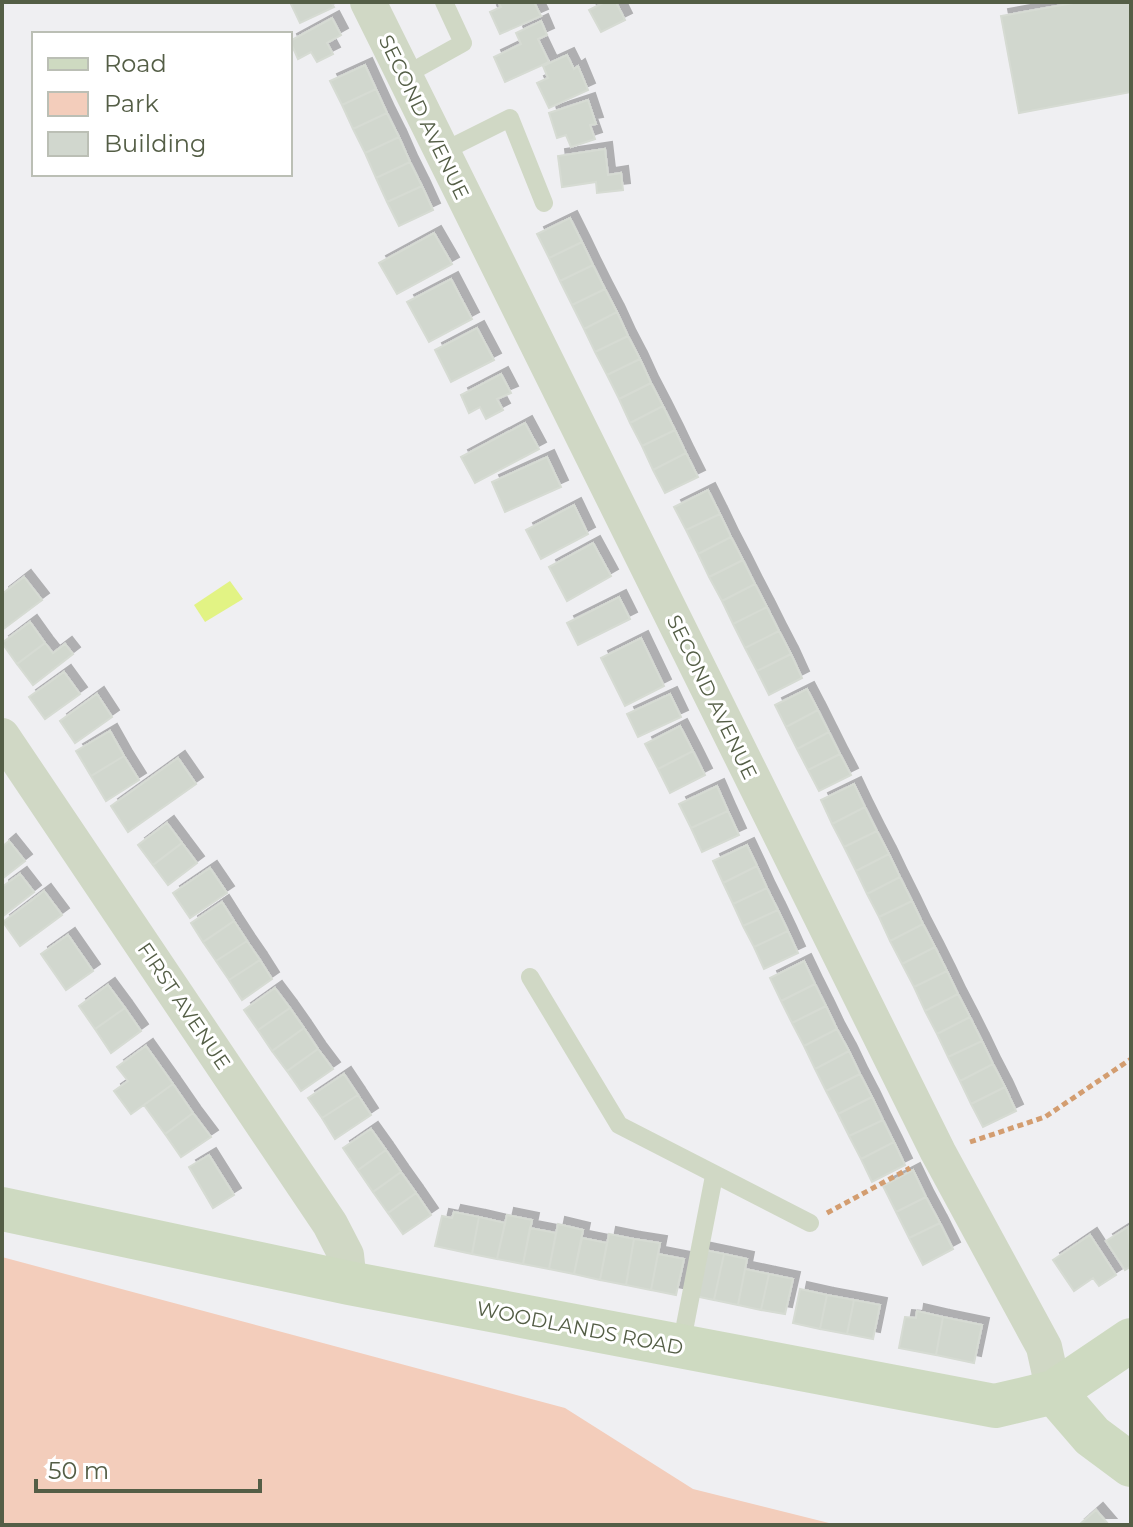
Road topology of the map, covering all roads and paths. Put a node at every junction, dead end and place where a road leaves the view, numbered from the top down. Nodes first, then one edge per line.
1 (368, 2) edge
2 (444, 2) edge
3 (402, 77) junction
4 (442, 152) junction
5 (544, 203) dead end
6 (2, 736) edge
7 (530, 977) dead end
8 (1131, 1059) edge
9 (938, 1152) junction
10 (714, 1176) junction
11 (2, 1209) edge
12 (810, 1223) joint
13 (349, 1283) junction
14 (1131, 1340) edge
15 (680, 1348) junction
16 (1054, 1392) junction
17 (1131, 1465) edge

1 - 3 street, SECOND AVENUE
2 - 3 lane
3 - 4 street, SECOND AVENUE
4 - 5 lane
4 - 9 street, SECOND AVENUE
6 - 13 street, FIRST AVENUE
7 - 10 lane
8 - 9 path
9 - 12 path
9 - 16 street, SECOND AVENUE
10 - 12 lane
10 - 15 lane
11 - 13 street, WOODLANDS ROAD
13 - 15 street, WOODLANDS ROAD
14 - 16 street
15 - 16 street, WOODLANDS ROAD
16 - 17 street

